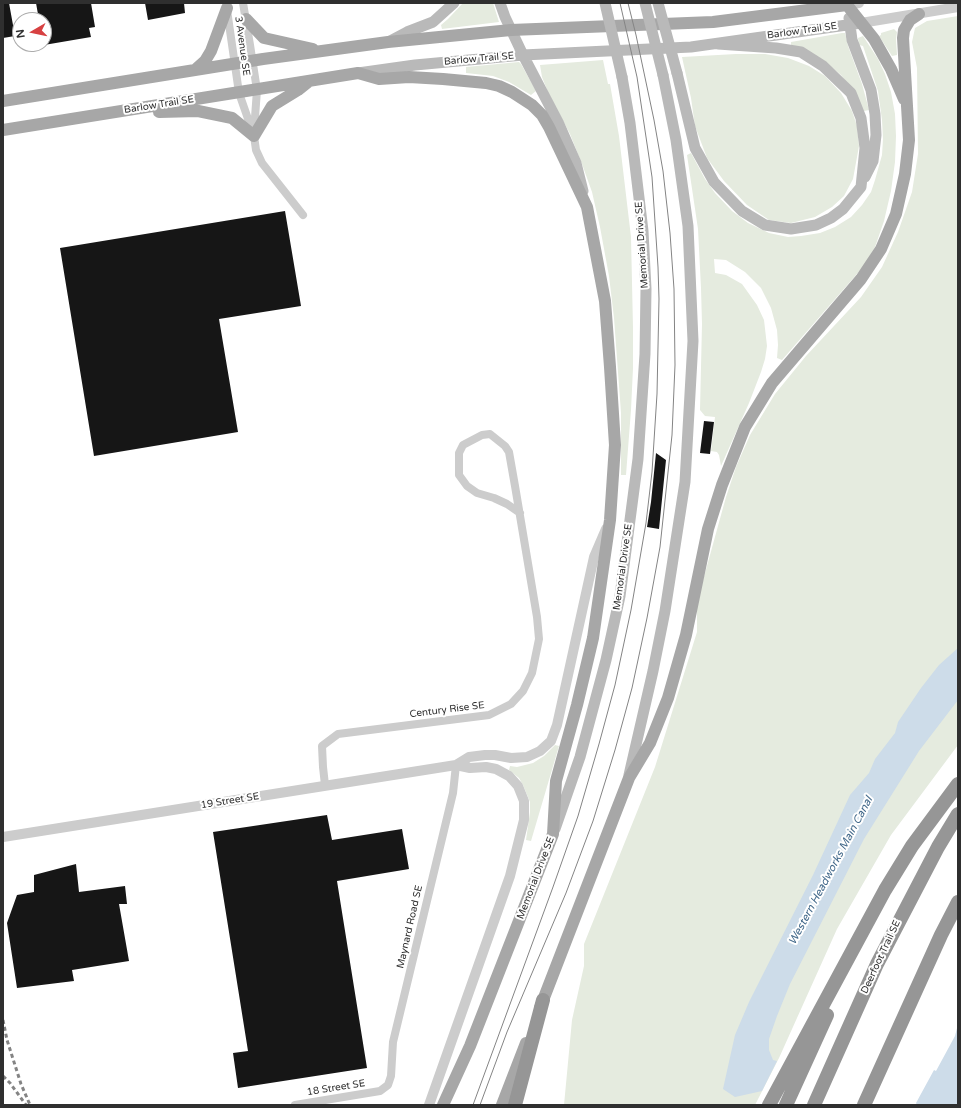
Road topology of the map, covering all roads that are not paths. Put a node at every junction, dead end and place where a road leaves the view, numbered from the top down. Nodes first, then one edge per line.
1 (243, 3) edge
2 (454, 3) edge
3 (500, 3) edge
4 (605, 3) edge
5 (645, 3) edge
6 (658, 3) edge
7 (860, 3) edge
8 (226, 5) edge
9 (847, 5) junction
10 (958, 7) edge
11 (919, 14) junction
12 (246, 19) junction
13 (856, 23) junction
14 (511, 30) junction
15 (388, 42) junction
16 (718, 44) junction
17 (322, 51) junction
18 (523, 55) junction
19 (253, 61) junction
20 (235, 64) junction
21 (195, 70) junction
22 (358, 73) junction
23 (309, 81) junction
24 (257, 90) junction
25 (239, 93) junction
26 (3, 101) edge
27 (907, 107) junction
28 (115, 112) junction
29 (3, 130) edge
30 (254, 136) junction
31 (861, 187) junction
32 (587, 207) junction
33 (303, 215) dead end
34 (520, 513) junction
35 (610, 520) junction
36 (456, 765) junction
37 (629, 778) junction
38 (958, 784) edge
39 (326, 785) junction
40 (958, 814) edge
41 (553, 834) junction
42 (3, 837) edge
43 (881, 898) junction
44 (958, 902) edge
45 (543, 1000) junction
46 (902, 1022) junction
47 (380, 1091) joint
48 (296, 1105) edge
49 (429, 1105) edge
50 (443, 1105) edge
51 (502, 1105) edge
52 (515, 1105) edge
53 (768, 1105) edge
54 (786, 1105) edge
55 (814, 1105) edge
56 (864, 1105) edge
57 (875, 1105) edge

1 - 12 street, 3 Avenue SE
2 - 15 main road
3 - 14 main road
4 - 41 main road, Memorial Drive SE, bridge
5 - 37 main road, bridge
6 - 31 main road, bridge
7 - 9 street, Barlow Trail SE
8 - 20 street, 3 Avenue SE
8 - 21 main road
9 - 13 main road
9 - 14 main road, Barlow Trail SE
10 - 11 street, Barlow Trail SE
11 - 13 street, Barlow Trail SE
11 - 27 main road
12 - 17 main road
12 - 19 street, 3 Avenue SE
13 - 16 main road, Barlow Trail SE
13 - 27 main road
13 - 31 main road
14 - 15 main road, Barlow Trail SE
14 - 18 main road
15 - 17 main road, Barlow Trail SE
16 - 18 main road, Barlow Trail SE
16 - 31 main road
17 - 19 main road, Barlow Trail SE
18 - 22 main road, Barlow Trail SE
18 - 32 main road
19 - 20 main road, Barlow Trail SE
19 - 24 street, 3 Avenue SE
20 - 21 main road, Barlow Trail SE
20 - 25 street, 3 Avenue SE
21 - 26 main road, Barlow Trail SE
22 - 23 main road, Barlow Trail SE
22 - 32 main road
23 - 24 main road, Barlow Trail SE
23 - 30 main road
24 - 25 main road, Barlow Trail SE
24 - 30 street, 3 Avenue SE
25 - 28 main road, Barlow Trail SE
25 - 30 street, 3 Avenue SE
27 - 37 main road
28 - 29 main road, Barlow Trail SE
28 - 30 main road
30 - 33 street
32 - 35 main road
34 - 34 street, Century Rise SE
34 - 39 street, Century Rise SE
35 - 36 street
35 - 41 main road
36 - 39 street, 19 Street SE
36 - 47 street, Maynard Road SE
36 - 49 street
37 - 45 main road
38 - 43 highway
39 - 42 street, 19 Street SE
40 - 55 highway, Deerfoot Trail SE
41 - 50 main road, Memorial Drive SE
43 - 53 highway
43 - 54 highway
44 - 46 highway
45 - 51 main road
45 - 52 highway
46 - 56 highway
46 - 57 highway
47 - 48 street, 18 Street SE

